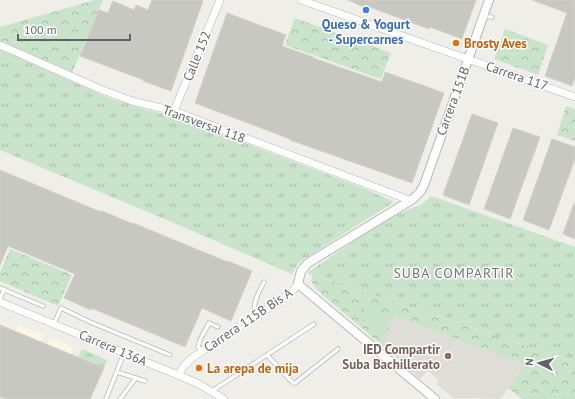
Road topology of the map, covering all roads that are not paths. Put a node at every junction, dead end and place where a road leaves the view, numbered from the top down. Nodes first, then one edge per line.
1 (220, 0) edge
2 (301, 0) edge
3 (489, 0) edge
4 (0, 45) edge
5 (468, 59) junction
6 (575, 97) edge
7 (174, 111) junction
8 (411, 200) junction
9 (264, 282) dead end
10 (298, 284) junction
11 (2, 288) edge
12 (0, 299) edge
13 (0, 302) edge
14 (42, 306) dead end
15 (256, 316) junction
16 (54, 324) junction
17 (314, 324) dead end
18 (218, 327) dead end
19 (338, 349) dead end
20 (202, 351) junction
21 (124, 353) junction
22 (170, 355) dead end
23 (268, 355) junction
24 (117, 372) junction
25 (178, 375) junction
26 (136, 378) junction
27 (145, 381) dead end
28 (212, 391) junction
29 (106, 399) edge
30 (120, 399) edge
31 (224, 399) edge
32 (435, 399) edge

1 - 7 street, Calle 152
2 - 5 street, Carrera 117
3 - 5 street, Carrera 151B
4 - 7 street, Transversal 118
5 - 6 street, Carrera 117
5 - 8 street, Carrera 151B
7 - 8 street, Transversal 118
8 - 10 street, Carrera 115B Bis A
9 - 15 lane
10 - 15 street, Carrera 115B Bis A
10 - 32 street
11 - 12 lane
11 - 14 lane
13 - 16 street, Carrera 136A
15 - 20 street, Carrera 115B Bis A
16 - 21 street, Carrera 136A
16 - 22 lane
17 - 23 lane
18 - 20 lane
19 - 23 lane
20 - 25 street, Carrera 115B Bis A
21 - 24 lane
21 - 25 street, Carrera 136A
23 - 28 lane
24 - 26 lane
24 - 29 lane
25 - 28 street, Carrera 136A
26 - 27 lane
26 - 30 lane
28 - 31 street, Carrera 136A

